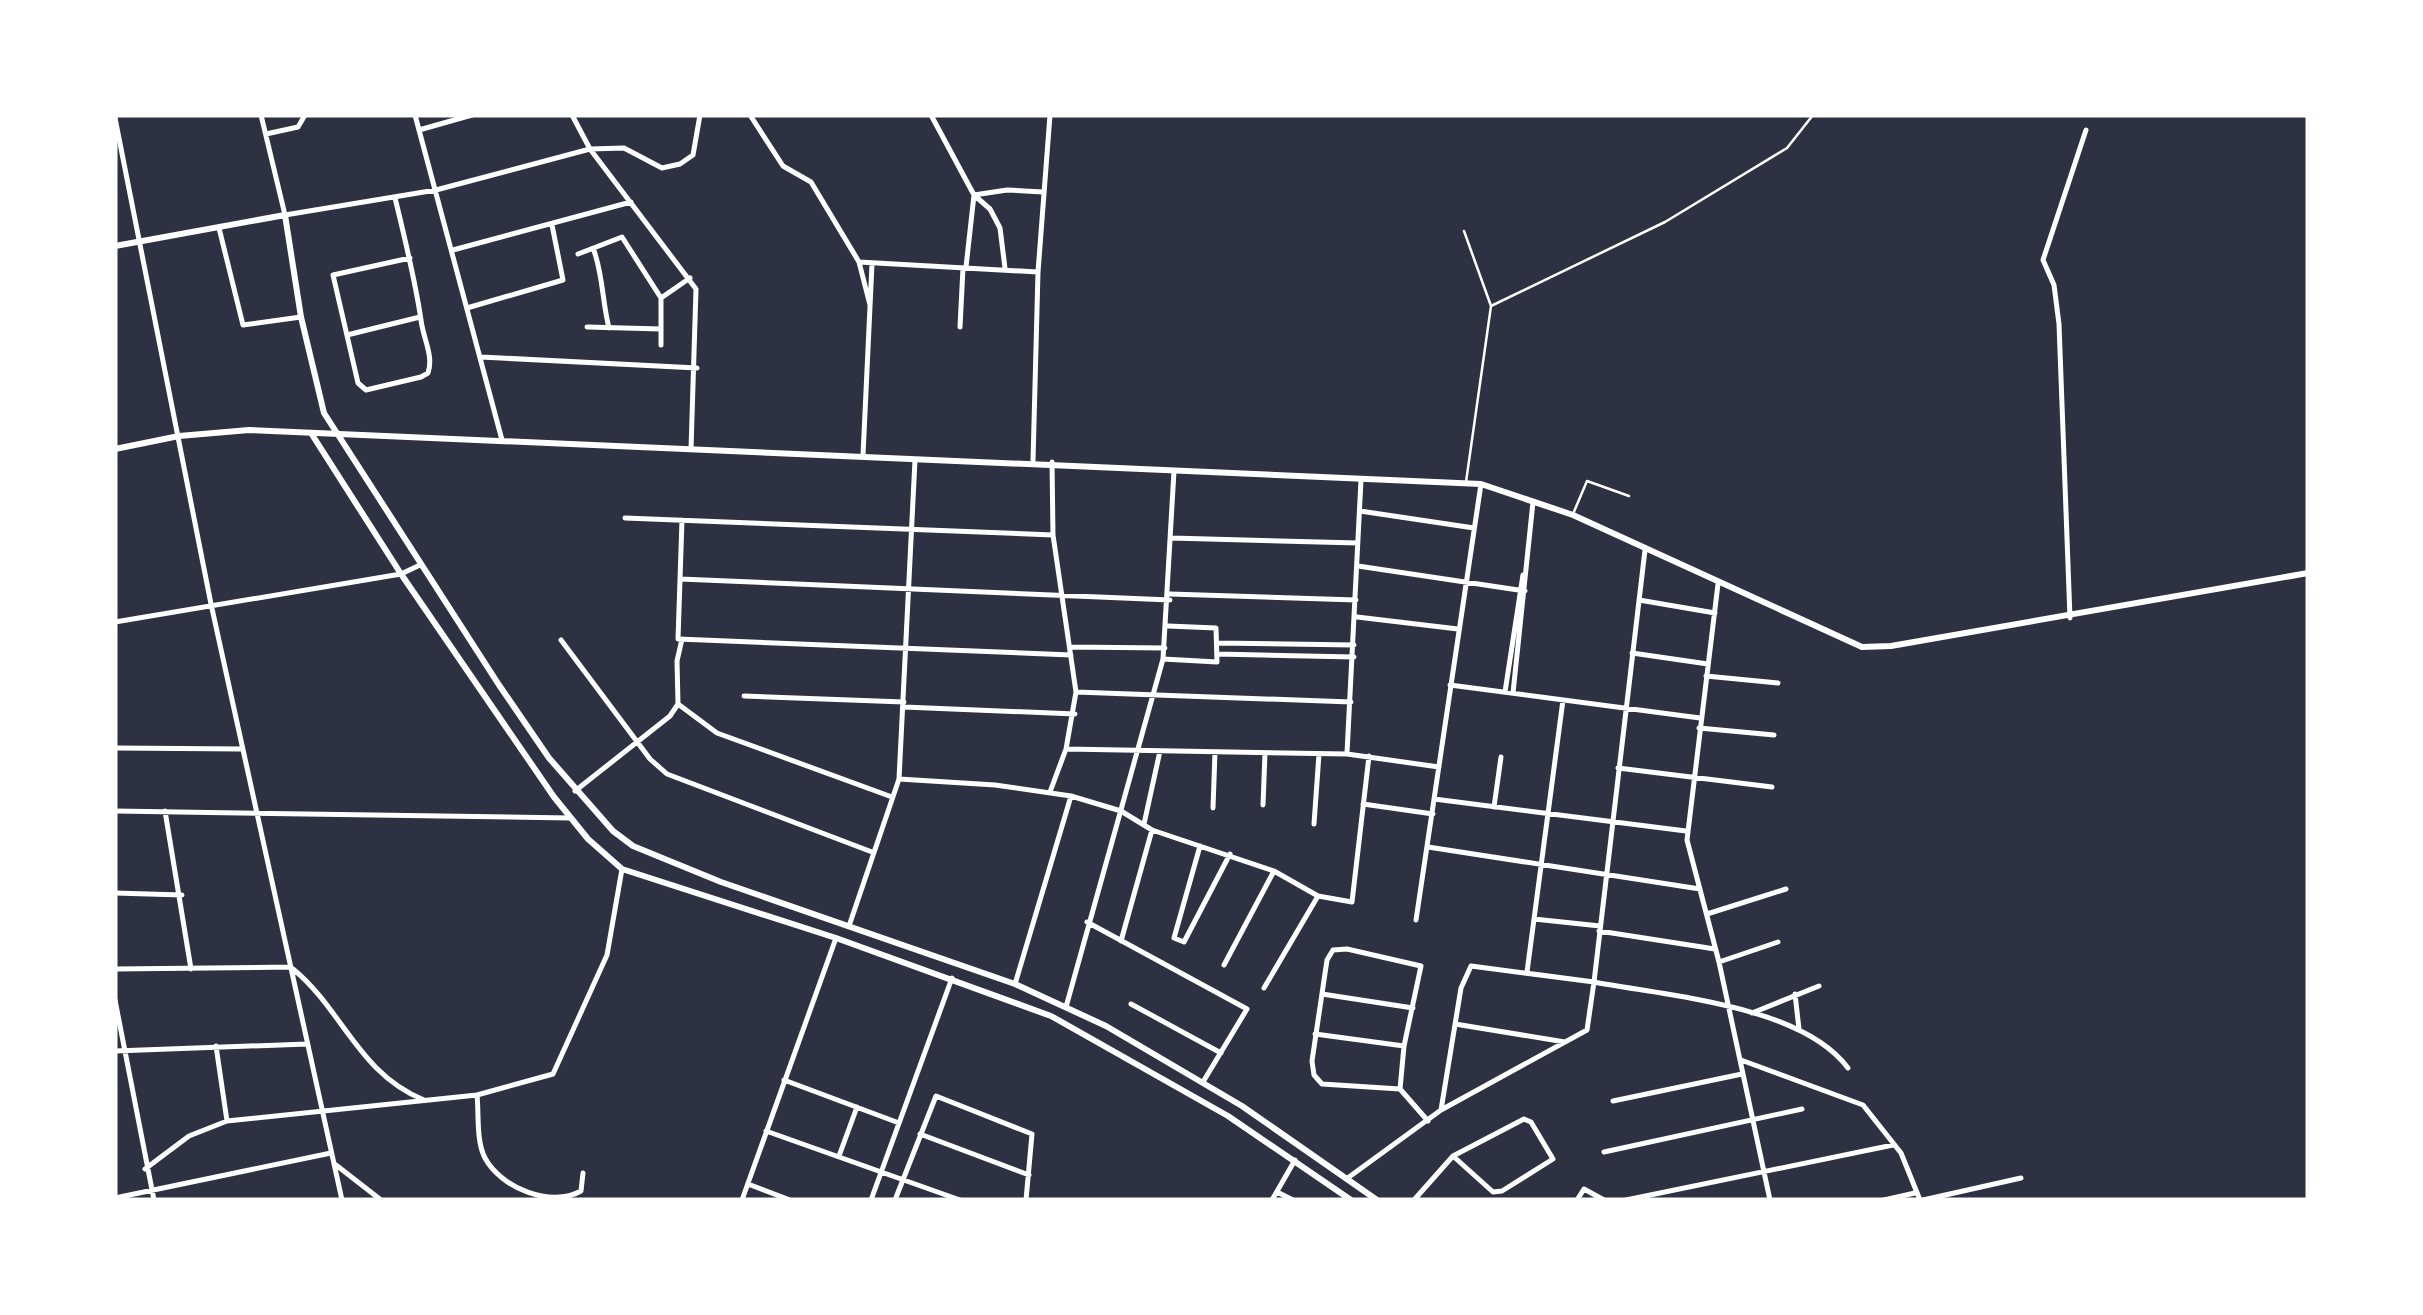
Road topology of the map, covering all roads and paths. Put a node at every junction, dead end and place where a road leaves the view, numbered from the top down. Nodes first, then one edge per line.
1 (261, 115) edge
2 (305, 115) edge
3 (415, 115) edge
4 (472, 115) edge
5 (572, 115) edge
6 (700, 115) edge
7 (750, 115) edge
8 (931, 115) edge
9 (1050, 115) edge
10 (1812, 115) edge
11 (115, 118) edge
12 (419, 130) junction
13 (2086, 130) dead end
14 (266, 134) junction
15 (590, 149) junction
16 (436, 190) junction
17 (1043, 192) junction
18 (974, 195) junction
19 (394, 198) junction
20 (632, 202) junction
21 (286, 215) junction
22 (218, 225) junction
23 (552, 225) junction
24 (1464, 231) dead end
25 (140, 240) junction
26 (115, 246) edge
27 (593, 248) junction
28 (453, 250) junction
29 (578, 254) dead end
30 (410, 258) junction
31 (859, 262) junction
32 (872, 264) junction
33 (964, 268) junction
34 (1005, 268) junction
35 (1038, 272) junction
36 (690, 278) junction
37 (661, 298) junction
38 (870, 306) junction
39 (1491, 306) junction
40 (467, 308) junction
41 (301, 317) junction
42 (420, 317) junction
43 (586, 327) dead end
44 (960, 327) dead end
45 (609, 328) junction
46 (661, 328) junction
47 (347, 335) junction
48 (660, 345) dead end
49 (481, 357) junction
50 (697, 368) junction
51 (312, 432) junction
52 (336, 435) junction
53 (179, 436) junction
54 (502, 441) junction
55 (115, 449) edge
56 (691, 449) junction
57 (863, 455) junction
58 (916, 456) junction
59 (1033, 461) junction
60 (1052, 462) junction
61 (1174, 471) junction
62 (1361, 477) junction
63 (1466, 483) junction
64 (1481, 484) junction
65 (1629, 496) dead end
66 (1534, 499) junction
67 (1360, 512) junction
68 (1572, 515) junction
69 (625, 518) dead end
70 (682, 520) junction
71 (1474, 528) junction
72 (910, 530) junction
73 (1053, 536) junction
74 (1171, 538) junction
75 (1358, 543) junction
76 (1645, 550) junction
77 (420, 564) junction
78 (1358, 566) junction
79 (2308, 573) edge
80 (401, 574) junction
81 (680, 579) junction
82 (1467, 580) junction
83 (1718, 584) junction
84 (908, 589) junction
85 (1522, 591) junction
86 (1061, 596) junction
87 (1170, 597) junction
88 (1356, 600) junction
89 (1639, 600) junction
90 (211, 604) junction
91 (1715, 612) junction
92 (1356, 616) junction
93 (2070, 618) junction
94 (115, 622) edge
95 (1168, 626) junction
96 (1458, 628) junction
97 (680, 639) junction
98 (561, 640) dead end
99 (1217, 643) junction
100 (1070, 646) junction
101 (1354, 646) junction
102 (906, 648) junction
103 (1165, 648) junction
104 (1632, 653) junction
105 (1217, 654) junction
106 (1071, 655) junction
107 (1354, 657) junction
108 (1163, 659) junction
109 (1708, 664) junction
110 (1706, 676) junction
111 (1778, 683) dead end
112 (1450, 685) junction
113 (1076, 692) junction
114 (1505, 692) junction
115 (1513, 693) junction
116 (1152, 695) junction
117 (744, 696) dead end
118 (1563, 700) junction
119 (1351, 702) junction
120 (678, 704) junction
121 (904, 705) junction
122 (1625, 708) junction
123 (1075, 714) junction
124 (1700, 718) junction
125 (1699, 728) junction
126 (1774, 736) dead end
127 (635, 740) junction
128 (115, 748) edge
129 (243, 749) junction
130 (1066, 750) junction
131 (1139, 751) junction
132 (1160, 751) junction
133 (1215, 752) junction
134 (1265, 753) junction
135 (1319, 754) junction
136 (1347, 754) junction
137 (1369, 756) junction
138 (1502, 757) dead end
139 (1439, 767) junction
140 (1618, 768) junction
141 (899, 779) junction
142 (1693, 779) junction
143 (1772, 788) dead end
144 (576, 791) junction
145 (1050, 792) junction
146 (1071, 796) junction
147 (892, 797) junction
148 (1434, 799) junction
149 (1363, 804) junction
150 (1263, 805) dead end
151 (1494, 807) junction
152 (1213, 808) dead end
153 (256, 810) junction
154 (115, 811) edge
155 (166, 811) junction
156 (1122, 811) junction
157 (1432, 814) junction
158 (1548, 814) junction
159 (570, 818) junction
160 (1611, 821) junction
161 (1144, 824) junction
162 (1314, 824) dead end
163 (1152, 830) junction
164 (1686, 830) junction
165 (1200, 846) junction
166 (1428, 847) junction
167 (872, 852) junction
168 (1230, 854) junction
169 (1542, 865) junction
170 (622, 869) junction
171 (1274, 871) junction
172 (1605, 876) junction
173 (1786, 889) dead end
174 (1700, 890) junction
175 (115, 893) edge
176 (182, 895) junction
177 (1318, 896) junction
178 (1706, 914) junction
179 (1534, 918) junction
180 (1416, 920) dead end
181 (1086, 922) junction
182 (849, 926) junction
183 (1600, 929) junction
184 (836, 938) junction
185 (1121, 941) junction
186 (1778, 942) dead end
187 (1715, 949) junction
188 (1719, 962) junction
189 (1224, 966) dead end
190 (290, 967) junction
191 (115, 968) edge
192 (192, 969) junction
193 (1527, 972) junction
194 (952, 978) junction
195 (1594, 982) junction
196 (1015, 984) junction
197 (1819, 986) dead end
198 (1264, 988) dead end
199 (1322, 994) junction
200 (1795, 994) junction
201 (115, 1000) edge
202 (1132, 1004) dead end
203 (1066, 1007) junction
204 (1727, 1007) junction
205 (1413, 1008) junction
206 (1750, 1014) junction
207 (1456, 1024) junction
208 (1799, 1029) junction
209 (1316, 1034) junction
210 (1568, 1043) junction
211 (308, 1044) junction
212 (216, 1046) junction
213 (1404, 1046) junction
214 (118, 1051) edge
215 (1220, 1053) junction
216 (1740, 1060) junction
217 (1848, 1068) dead end
218 (1743, 1074) junction
219 (784, 1080) junction
220 (1204, 1082) junction
221 (1400, 1089) junction
222 (477, 1095) junction
223 (1613, 1101) dead end
224 (427, 1102) junction
225 (857, 1107) junction
226 (1802, 1108) dead end
227 (322, 1110) junction
228 (1441, 1110) junction
229 (1428, 1120) junction
230 (227, 1121) junction
231 (1753, 1121) junction
232 (899, 1123) junction
233 (766, 1131) junction
234 (920, 1134) junction
235 (1893, 1145) junction
236 (1604, 1152) dead end
237 (332, 1153) junction
238 (1453, 1156) junction
239 (838, 1157) junction
240 (1295, 1160) junction
241 (334, 1164) junction
242 (145, 1169) junction
243 (881, 1172) junction
244 (1764, 1172) junction
245 (583, 1173) dead end
246 (1030, 1174) junction
247 (2020, 1178) dead end
248 (903, 1180) junction
249 (1352, 1180) junction
250 (748, 1184) junction
251 (1277, 1192) junction
252 (1368, 1193) junction
253 (154, 1196) edge
254 (115, 1198) edge
255 (1351, 1198) edge
256 (1920, 1198) edge
257 (342, 1200) edge
258 (381, 1200) edge
259 (742, 1200) edge
260 (790, 1200) edge
261 (871, 1200) edge
262 (895, 1200) edge
263 (960, 1200) edge
264 (1026, 1200) edge
265 (1272, 1200) edge
266 (1293, 1200) edge
267 (1377, 1200) edge
268 (1414, 1200) edge
269 (1577, 1200) edge
270 (1604, 1200) edge
271 (1626, 1200) edge
272 (1770, 1200) edge
273 (1884, 1200) edge

1 - 14 street
2 - 14 street
3 - 12 street
4 - 12 street
5 - 15 street
6 - 15 street
7 - 31 street
8 - 18 street
9 - 17 street
10 - 39 lane
11 - 25 street
12 - 16 street
13 - 93 street
14 - 21 street
15 - 16 street
15 - 20 street
16 - 19 street
16 - 28 street
17 - 18 street
17 - 35 street
18 - 33 street
18 - 34 street
19 - 21 street
19 - 30 street
20 - 23 street
20 - 36 street
21 - 22 main road
21 - 41 main road
22 - 25 main road
22 - 41 street
23 - 28 street
23 - 40 street
24 - 39 lane
25 - 26 main road
25 - 53 street
27 - 29 street
27 - 37 street
27 - 45 street
28 - 40 street
30 - 42 street
30 - 47 street
31 - 32 street
31 - 38 street
32 - 33 street
32 - 38 street
33 - 34 street
33 - 44 street
34 - 35 street
35 - 59 street
36 - 37 street
36 - 50 street
37 - 46 street
38 - 57 street
39 - 63 lane
40 - 49 street
41 - 52 main road
42 - 47 street
42 - 47 street
43 - 45 street
45 - 46 street
46 - 48 street
49 - 50 street
49 - 54 street
50 - 56 street
51 - 52 main road
51 - 53 main road
51 - 80 main road
52 - 54 main road
52 - 77 main road
53 - 55 main road
53 - 90 street
54 - 56 main road
56 - 57 main road
57 - 58 main road
58 - 59 main road
58 - 72 street
59 - 60 main road
60 - 61 main road
60 - 73 street
61 - 62 main road
61 - 74 street
62 - 63 main road
62 - 67 street
63 - 64 main road
64 - 66 main road
64 - 71 street
65 - 68 lane
66 - 68 main road
66 - 85 street
67 - 71 street
67 - 75 street
68 - 76 main road
69 - 70 street
70 - 72 street
70 - 81 street
71 - 82 street
72 - 73 street
72 - 84 street
73 - 86 street
74 - 75 street
74 - 87 street
75 - 78 street
76 - 83 main road
76 - 89 street
77 - 80 street
77 - 144 main road
78 - 82 street
78 - 88 street
79 - 93 main road
80 - 90 street
80 - 159 main road
81 - 84 street
81 - 97 street
82 - 85 street
82 - 96 street
83 - 91 street
83 - 93 main road
84 - 86 street
84 - 102 street
85 - 114 street
85 - 115 street
86 - 87 street
86 - 100 street
87 - 88 street
87 - 95 street
88 - 92 street
89 - 91 street
89 - 104 street
90 - 94 street
90 - 129 street
91 - 109 street
92 - 96 street
92 - 101 street
95 - 99 street
95 - 103 street
96 - 112 street
97 - 102 street
97 - 120 street
98 - 127 street
99 - 101 street
99 - 105 street
100 - 103 street
100 - 106 street
101 - 107 street
102 - 106 street
102 - 121 street
103 - 108 street
104 - 109 street
104 - 122 street
105 - 107 street
105 - 108 street
106 - 113 street
107 - 119 street
108 - 116 street
109 - 110 street
110 - 111 street
110 - 124 street
112 - 114 street
112 - 139 street
113 - 116 street
113 - 123 street
114 - 115 street
115 - 118 street
116 - 119 street
116 - 131 street
117 - 121 street
118 - 122 street
118 - 158 street
119 - 136 street
120 - 127 street
120 - 147 street
121 - 123 street
121 - 141 street
122 - 124 street
122 - 140 street
123 - 130 street
124 - 125 street
125 - 126 street
125 - 142 street
127 - 144 street
127 - 167 street
128 - 129 street
129 - 153 street
130 - 131 street
130 - 145 street
131 - 132 street
131 - 156 street
132 - 133 street
132 - 161 street
133 - 134 street
133 - 152 street
134 - 135 street
134 - 150 street
135 - 136 street
135 - 162 street
136 - 137 street
137 - 139 street
137 - 149 street
138 - 151 street
139 - 148 street
140 - 142 street
140 - 160 street
141 - 145 street
141 - 147 street
142 - 143 street
142 - 164 street
144 - 182 main road
145 - 146 street
146 - 156 street
146 - 196 street
147 - 167 street
148 - 151 street
148 - 157 street
149 - 157 street
149 - 177 street
151 - 158 street
153 - 155 street
153 - 159 street
153 - 190 street
154 - 155 street
155 - 176 street
156 - 161 street
156 - 181 street
157 - 166 street
158 - 160 street
158 - 169 street
159 - 170 main road
160 - 164 street
160 - 172 street
161 - 163 street
163 - 165 street
163 - 185 street
164 - 174 street
165 - 168 street
165 - 168 street
166 - 169 street
166 - 180 street
167 - 182 street
168 - 171 street
169 - 172 street
169 - 179 street
170 - 184 main road
170 - 222 street
171 - 177 street
171 - 189 street
172 - 174 street
172 - 183 street
173 - 178 street
174 - 178 street
175 - 176 street
176 - 192 street
177 - 198 street
178 - 187 street
179 - 183 street
179 - 193 street
181 - 185 street
181 - 203 street
182 - 196 main road
183 - 187 street
183 - 195 street
184 - 194 main road
184 - 219 street
185 - 215 street
186 - 188 street
187 - 188 street
188 - 204 street
190 - 192 street
190 - 211 street
190 - 224 street
191 - 192 street
193 - 195 street
193 - 207 street
194 - 232 street
194 - 240 main road
195 - 204 street
195 - 210 street
196 - 203 main road
197 - 200 street
199 - 205 street
199 - 205 street
199 - 209 street
200 - 206 street
200 - 208 street
201 - 214 street
202 - 215 street
203 - 220 main road
204 - 206 street
204 - 216 street
205 - 213 street
206 - 208 street
207 - 210 street
207 - 228 street
208 - 217 street
209 - 213 street
209 - 221 street
210 - 228 street
211 - 212 street
211 - 227 street
212 - 214 street
212 - 230 street
213 - 221 street
214 - 242 street
215 - 220 street
216 - 218 street
216 - 235 street
218 - 223 street
218 - 231 street
219 - 225 street
219 - 233 street
220 - 249 main road
221 - 229 street
222 - 224 street
222 - 245 street
224 - 227 street
225 - 232 street
225 - 239 street
226 - 231 street
227 - 230 street
227 - 237 street
228 - 229 street
229 - 249 street
230 - 242 street
231 - 236 street
231 - 244 street
232 - 243 street
233 - 239 street
233 - 250 street
234 - 246 street
234 - 246 street
234 - 248 street
235 - 244 street
235 - 256 street
237 - 241 street
237 - 253 street
238 - 238 street
238 - 268 street
239 - 243 street
240 - 251 street
240 - 255 main road
241 - 257 street
241 - 258 street
242 - 253 street
243 - 248 street
243 - 261 street
244 - 271 street
244 - 272 street
246 - 264 street
247 - 256 street
248 - 262 street
248 - 263 street
249 - 252 main road
249 - 255 main road
250 - 259 street
250 - 260 street
251 - 265 street
251 - 266 street
252 - 255 main road
252 - 267 main road
253 - 254 street
256 - 273 street
269 - 270 street

